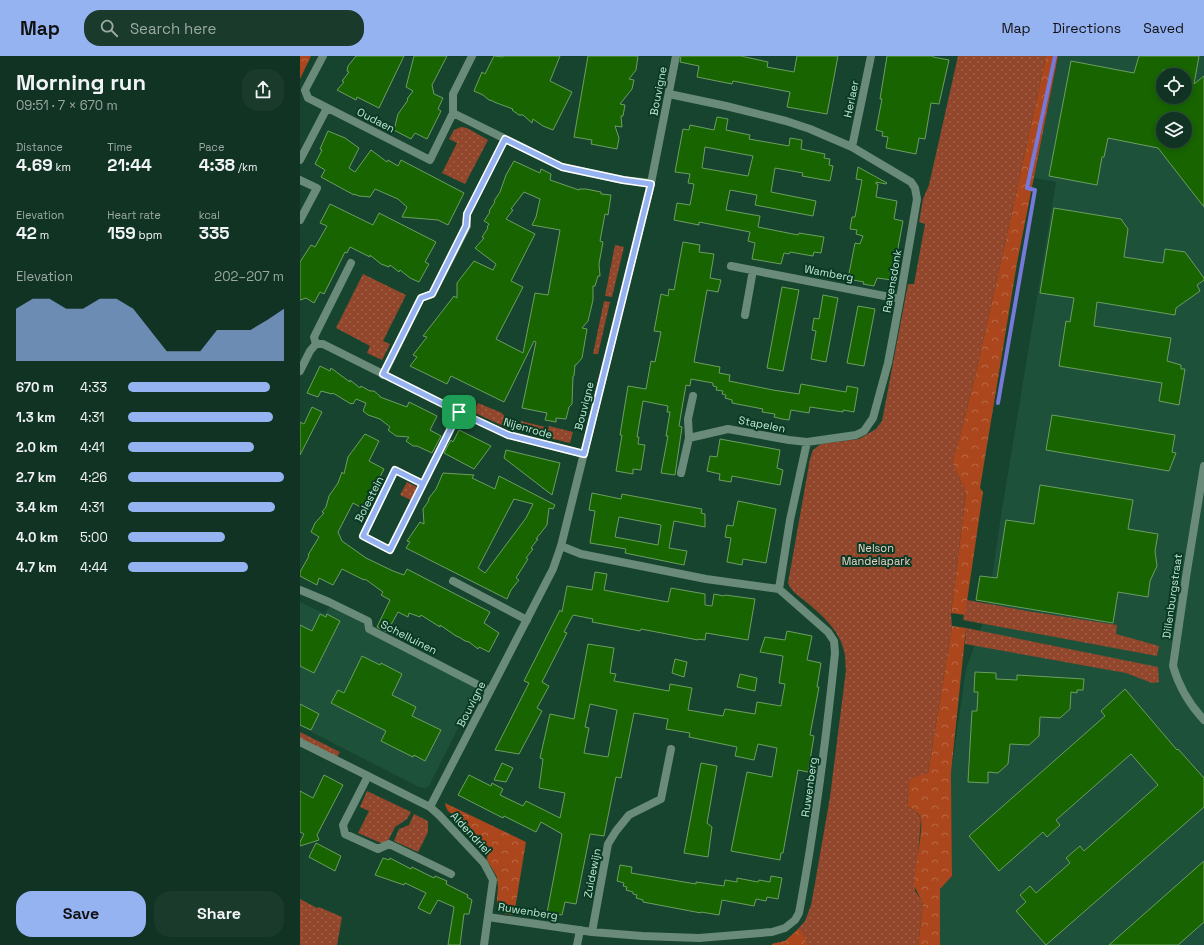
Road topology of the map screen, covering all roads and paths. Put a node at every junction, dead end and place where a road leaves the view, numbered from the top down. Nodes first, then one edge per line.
1 (323, 56) edge
2 (472, 56) edge
3 (676, 56) edge
4 (871, 56) edge
5 (669, 94) junction
6 (327, 108) junction
7 (453, 113) junction
8 (505, 139) junction
9 (852, 147) junction
10 (300, 160) edge
11 (300, 180) edge
12 (651, 184) junction
13 (300, 220) edge
14 (351, 263) dead end
15 (731, 266) dead end
16 (753, 270) junction
17 (900, 299) junction
18 (745, 316) dead end
19 (316, 344) junction
20 (300, 371) edge
21 (383, 374) junction
22 (693, 396) dead end
23 (459, 412) junction
24 (689, 438) junction
25 (807, 442) junction
26 (584, 454) junction
27 (1204, 466) edge
28 (681, 473) dead end
29 (423, 484) junction
30 (561, 546) junction
31 (453, 581) dead end
32 (780, 589) junction
33 (300, 590) edge
34 (527, 620) junction
35 (490, 691) junction
36 (1204, 720) edge
37 (300, 742) edge
38 (671, 749) dead end
39 (368, 776) junction
40 (430, 807) junction
41 (451, 874) dead end
42 (488, 916) junction
43 (580, 930) junction
44 (592, 932) junction
45 (694, 941) edge
46 (484, 945) edge
47 (577, 945) edge

1 - 6 street, Oudaen
2 - 7 street, Oudaen
3 - 5 street, Bouvigne
4 - 9 street, Herlaer
5 - 9 street, Ravensdonk
5 - 12 street, Bouvigne
6 - 7 street, Oudaen
6 - 10 street
7 - 8 street
8 - 12 street
8 - 21 street
9 - 17 street, Ravensdonk
11 - 13 street
12 - 26 street, Bouvigne
14 - 19 street
15 - 16 street, Wamberg
16 - 17 street, Wamberg
16 - 18 street
17 - 25 street, Ravensdonk
19 - 20 street
19 - 21 street, Nijenrode
21 - 23 street, Nijenrode
22 - 24 street
23 - 26 street, Nijenrode
23 - 29 street, Bolestein
24 - 25 street, Stapelen
24 - 28 street
25 - 32 street
26 - 30 street, Bouvigne
27 - 36 street, Dillenburgstraat
29 - 29 street, Bolestein
30 - 32 street
30 - 34 street, Bouvigne
31 - 34 street
32 - 45 street, Ruwenberg
33 - 35 street, Schelluinen
34 - 35 street, Bouvigne
35 - 40 street, Bouvigne
37 - 39 street, Aldendriel
38 - 44 street, Zuidewijn
39 - 40 street, Aldendriel
39 - 41 street
40 - 42 street, Aldendriel
42 - 43 street, Ruwenberg
42 - 46 street, Aldendriel
43 - 44 street, Ruwenberg
43 - 47 street
44 - 45 street, Ruwenberg

